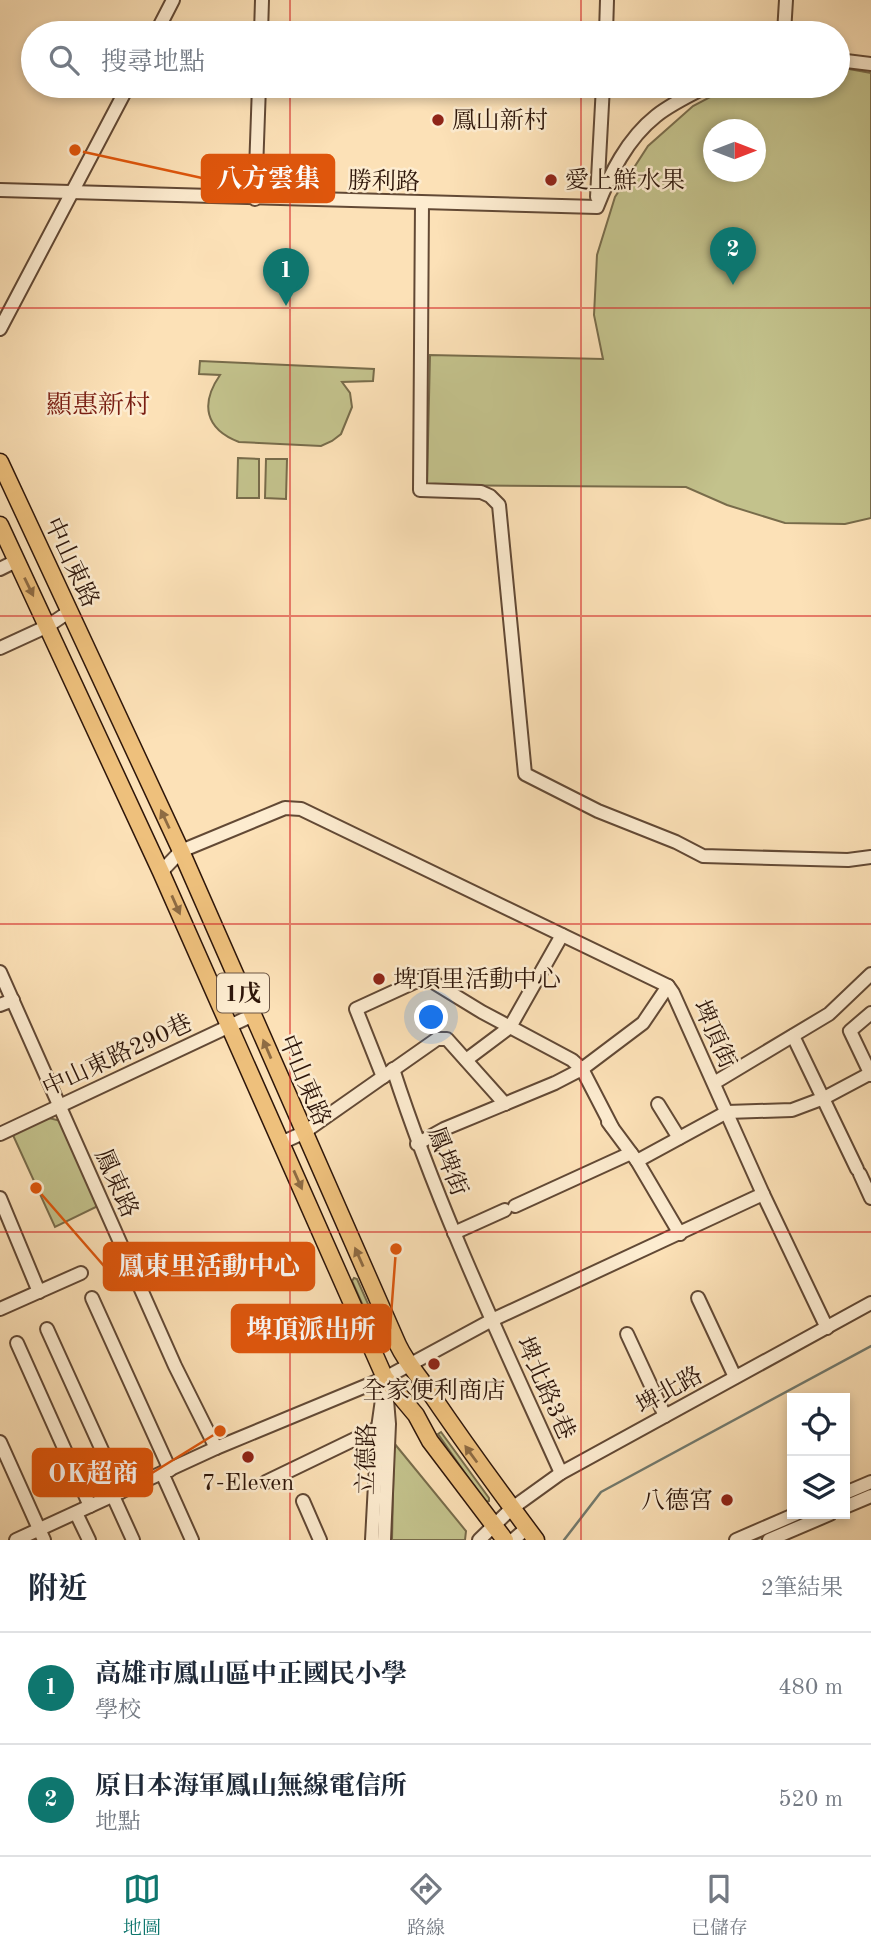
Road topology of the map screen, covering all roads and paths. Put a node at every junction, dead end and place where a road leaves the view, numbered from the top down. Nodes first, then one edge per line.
1 (173, 0) edge
2 (262, 0) edge
3 (607, 0) edge
4 (786, 0) edge
5 (162, 21) edge
6 (261, 21) edge
7 (606, 21) edge
8 (785, 21) edge
9 (850, 61) edge
10 (871, 64) edge
11 (122, 98) edge
12 (259, 98) edge
13 (602, 98) edge
14 (685, 98) edge
15 (0, 190) edge
16 (73, 191) junction
17 (255, 199) junction
18 (422, 203) junction
19 (597, 207) junction
20 (0, 329) edge
21 (0, 462) edge
22 (0, 525) edge
23 (16, 561) junction
24 (0, 569) edge
25 (70, 611) junction
26 (48, 626) junction
27 (0, 648) edge
28 (181, 851) junction
29 (871, 857) edge
30 (161, 872) junction
31 (562, 935) junction
32 (0, 972) edge
33 (871, 974) edge
34 (668, 986) junction
35 (13, 1000) junction
36 (0, 1005) edge
37 (871, 1013) edge
38 (253, 1015) junction
39 (230, 1026) junction
40 (510, 1027) junction
41 (793, 1036) junction
42 (466, 1060) junction
43 (577, 1072) junction
44 (388, 1073) junction
45 (871, 1074) edge
46 (714, 1083) junction
47 (824, 1098) junction
48 (505, 1104) junction
49 (658, 1104) dead end
50 (60, 1105) junction
51 (727, 1112) junction
52 (0, 1133) edge
53 (303, 1133) junction
54 (679, 1138) junction
55 (281, 1143) junction
56 (417, 1144) junction
57 (634, 1157) junction
58 (763, 1194) junction
59 (0, 1198) edge
60 (871, 1198) edge
61 (454, 1233) junction
62 (680, 1234) junction
63 (81, 1273) dead end
64 (39, 1292) junction
65 (92, 1298) dead end
66 (698, 1298) dead end
67 (871, 1303) edge
68 (0, 1309) edge
69 (492, 1320) junction
70 (827, 1328) junction
71 (47, 1329) dead end
72 (627, 1334) dead end
73 (17, 1343) dead end
74 (409, 1367) junction
75 (735, 1377) junction
76 (385, 1378) junction
77 (665, 1416) junction
78 (383, 1426) junction
79 (0, 1442) edge
80 (216, 1448) junction
81 (166, 1471) junction
82 (561, 1473) junction
83 (266, 1482) dead end
84 (871, 1482) edge
85 (850, 1491) edge
86 (117, 1494) junction
87 (871, 1496) edge
88 (303, 1501) dead end
89 (850, 1505) edge
90 (90, 1506) junction
91 (511, 1509) junction
92 (76, 1513) junction
93 (787, 1518) edge
94 (818, 1519) edge
95 (494, 1524) junction
96 (531, 1534) edge
97 (42, 1535) edge
98 (16, 1540) edge
99 (89, 1540) edge
100 (133, 1540) edge
101 (192, 1540) edge
102 (320, 1540) edge
103 (372, 1540) edge
104 (384, 1540) edge
105 (479, 1540) edge
106 (505, 1540) edge
107 (513, 1540) edge
108 (736, 1540) edge
109 (769, 1540) edge

1 - 5 street
2 - 6 street
3 - 7 street
4 - 8 street
9 - 10 street
11 - 16 street
12 - 17 street
13 - 19 street
14 - 19 street
15 - 16 street, 勝利路
16 - 17 street, 勝利路
16 - 20 street
17 - 18 street, 勝利路
18 - 19 street, 勝利路
18 - 29 street
21 - 25 main road, 中山東路 / 1戊
22 - 23 main road, 中山東路 / 1戊
23 - 24 street
23 -> 26 main road, 中山東路 / 1戊
25 - 26 street
28 -> 25 main road, 中山東路 / 1戊
26 - 27 street
26 - 30 main road, 中山東路 / 1戊
28 - 30 street, 埤頂街
28 - 31 street, 埤頂街
28 - 38 main road, 中山東路 / 1戊
30 -> 39 main road, 中山東路 / 1戊
31 - 34 street, 埤頂街
31 - 40 street
32 - 35 street, 鳳東路
33 - 41 street
34 - 43 street
34 - 46 street, 埤頂街
35 - 36 street
35 - 50 street, 鳳東路
37 - 45 street
38 - 39 street, 中山東路290巷
53 -> 38 main road, 中山東路 / 1戊
39 - 50 street, 中山東路290巷
39 - 55 main road, 中山東路 / 1戊
40 - 42 street
40 - 43 street, 鳳埤街
40 - 44 street, 鳳埤街
41 - 46 street
41 - 47 street
42 - 44 street
42 - 48 street
43 - 48 street
43 - 57 street, 鳳埤街
44 - 53 street
44 - 56 street, 鳳埤街
45 - 47 street
46 - 51 street, 埤頂街
47 - 51 street
47 - 60 street
48 - 56 street
49 - 54 street
50 - 52 street, 中山東路290巷
50 - 80 street, 鳳東路
51 - 54 street
51 - 58 street, 埤頂街
53 - 55 street
74 -> 53 main road, 中山東路 / 1戊
54 - 57 street
55 -> 76 main road, 中山東路 / 1戊
56 - 61 street, 鳳埤街
57 - 61 street
57 - 62 street, 鳳埤街
58 - 62 street
58 - 70 street, 埤頂街
59 - 64 street
61 - 69 street, 鳳埤街
62 - 69 street
63 - 64 street
64 - 68 street
65 - 81 street
66 - 75 street
67 - 70 street, 埤北路
69 - 74 street
69 - 82 street, 埤北路3巷
70 - 75 street, 埤北路
71 - 86 street
72 - 77 street
73 - 90 street
74 - 76 street
91 -> 74 main road, 中山東路 / 1戊
75 - 77 street, 埤北路
76 - 78 street, 立德路
76 - 80 street
76 - 95 main road, 中山東路 / 1戊
77 - 82 street, 埤北路
78 - 83 street
78 - 103 street
78 - 104 street, 立德路
79 - 97 street
80 - 81 street
81 - 86 street
81 - 101 street
82 - 91 street, 埤北路
84 - 85 street
86 - 90 street
86 - 100 street
87 - 89 street
88 - 102 street
90 - 92 street
91 - 95 street, 埤北路
91 - 96 main road, 中山東路 / 1戊
92 - 97 street
92 - 99 street
93 - 108 street
94 - 109 street
95 - 105 street, 埤北路
95 - 106 main road, 中山東路 / 1戊
96 - 107 street
97 - 98 street

